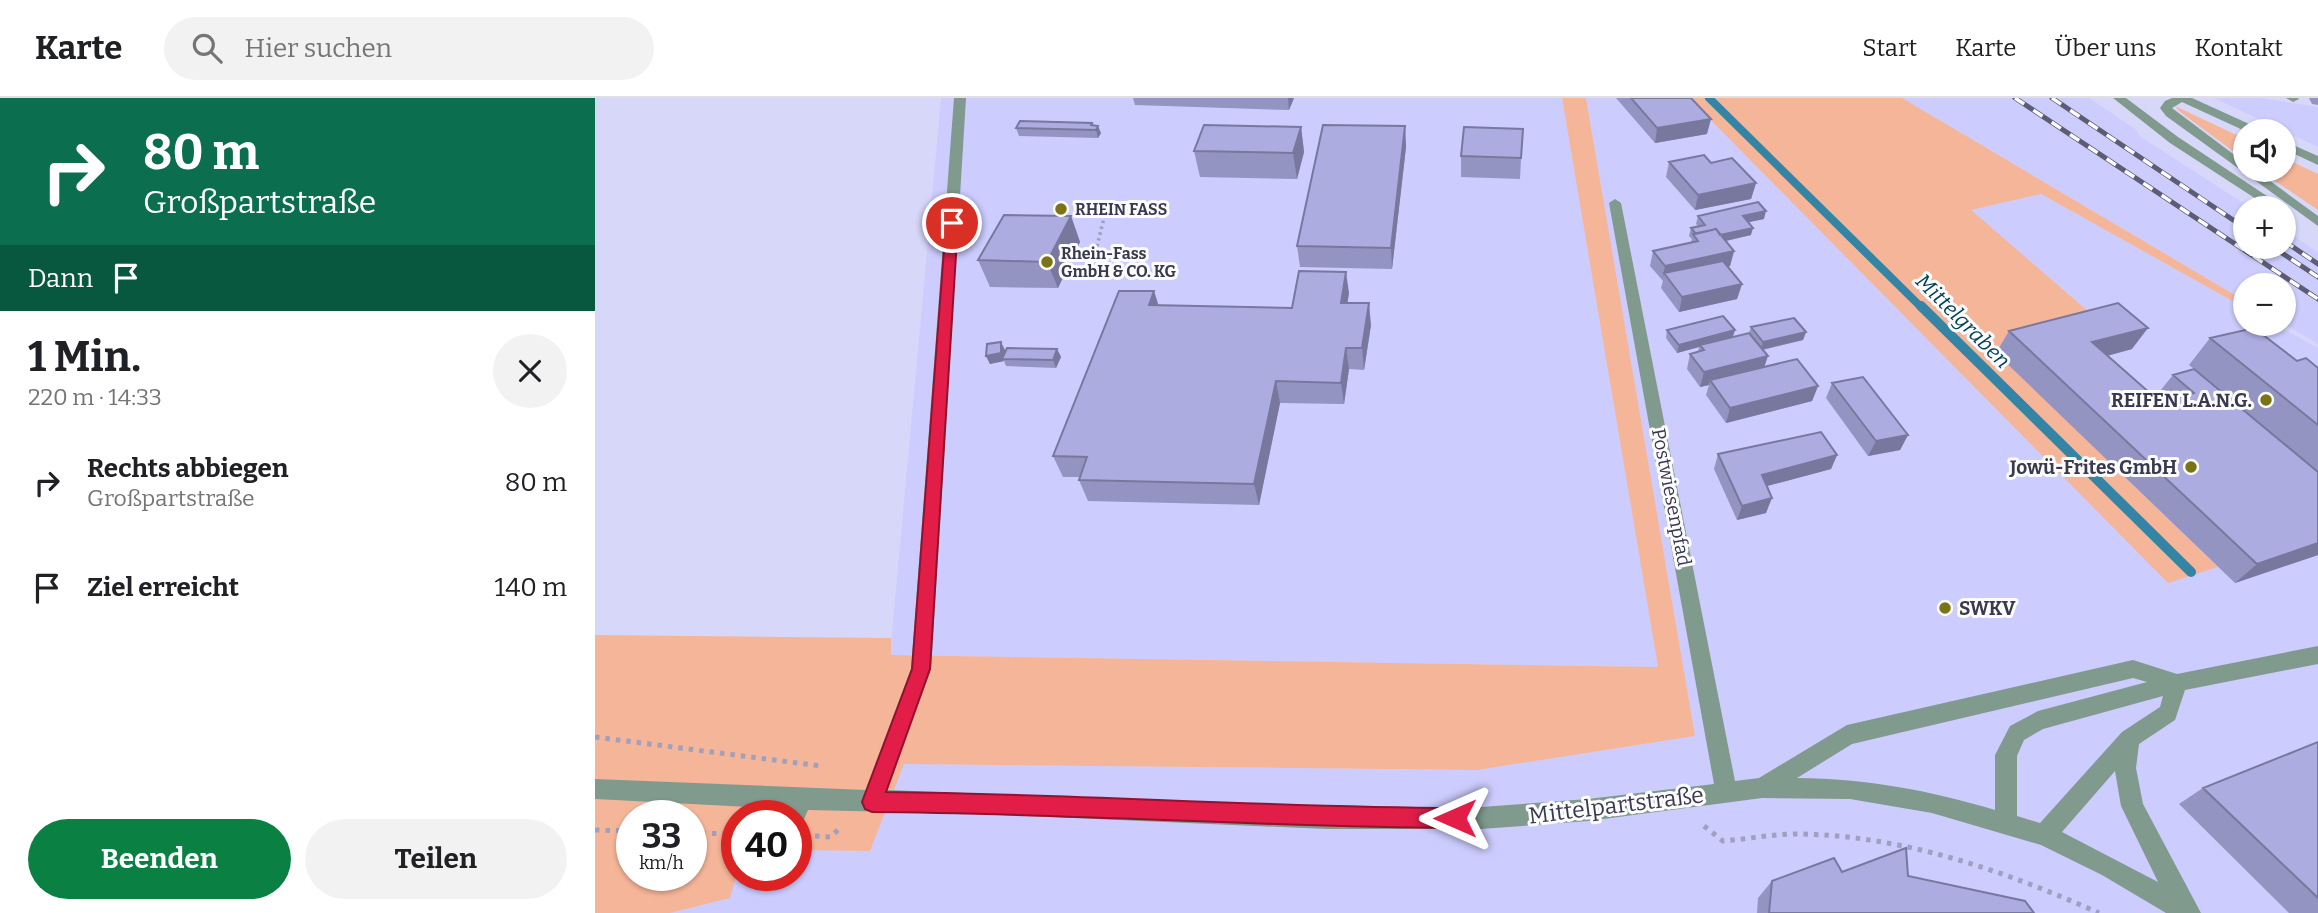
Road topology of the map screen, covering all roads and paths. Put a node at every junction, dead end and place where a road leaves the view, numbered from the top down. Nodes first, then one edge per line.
1 (960, 98) edge
2 (2119, 98) edge
3 (2183, 98) edge
4 (2233, 121) edge
5 (2296, 151) edge
6 (2233, 160) edge
7 (2318, 162) edge
8 (2264, 182) edge
9 (2260, 196) edge
10 (1615, 203) dead end
11 (1104, 218) dead end
12 (2296, 220) edge
13 (2318, 222) edge
14 (2318, 231) edge
15 (1094, 258) dead end
16 (2318, 656) edge
17 (2177, 682) junction
18 (595, 737) edge
19 (2129, 739) junction
20 (827, 767) dead end
21 (1762, 788) junction
22 (595, 789) edge
23 (1726, 792) junction
24 (1671, 799) junction
25 (721, 800) edge
26 (872, 802) junction
27 (812, 806) edge
28 (2006, 822) junction
29 (595, 830) edge
30 (616, 831) edge
31 (2044, 835) junction
32 (2186, 911) edge
33 (2099, 913) edge

1 - 26 street
2 - 9 street
3 - 4 street
3 - 6 street
5 - 7 street
8 - 13 street
10 - 23 street, Postwiesenpfad
11 - 15 path
12 - 14 street
16 - 17 street
17 - 19 street
17 - 21 street
17 - 28 street
18 - 20 path
19 - 31 street
19 - 32 street
21 - 23 street, Mittelpartstraße
21 - 28 street, Mittelpartstraße
22 - 25 street, Mittelpartstraße
23 - 24 street, Mittelpartstraße
24 - 26 street, Mittelpartstraße
24 - 33 path
26 - 27 street, Mittelpartstraße
28 - 31 street, Mittelpartstraße
29 - 30 path
31 - 32 street, Mittelpartstraße

